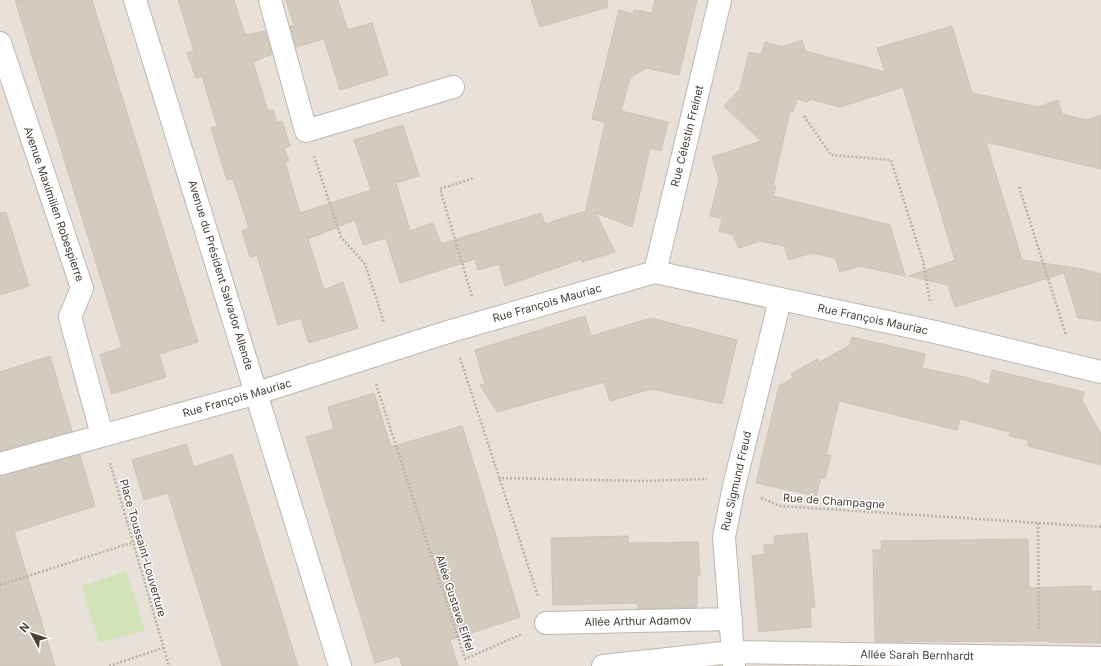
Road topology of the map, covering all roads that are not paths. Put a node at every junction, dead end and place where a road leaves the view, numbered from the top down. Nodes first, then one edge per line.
1 (135, 0) edge
2 (270, 0) edge
3 (720, 0) edge
4 (0, 43) edge
5 (453, 87) dead end
6 (655, 272) junction
7 (780, 300) junction
8 (1101, 372) edge
9 (257, 393) junction
10 (102, 435) junction
11 (0, 464) edge
12 (731, 620) junction
13 (546, 623) road end
14 (1101, 658) edge
15 (733, 659) edge
16 (340, 666) edge
17 (603, 666) edge

1 - 9 street, Avenue du Président Salvador Allende
2 - 5 street
3 - 6 street, Rue Célestin Freinet
4 - 10 street, Avenue Maximilien Robespierre
6 - 7 street, Rue François Mauriac
6 - 9 street, Rue François Mauriac
7 - 8 street, Rue François Mauriac
7 - 12 street, Rue Sigmund Freud
9 - 10 street, Rue François Mauriac
9 - 16 street, Avenue du Président Salvador Allende
10 - 11 street, Rue François Mauriac
12 - 13 street, Allée Arthur Adamov
12 - 15 street, Rue Sigmund Freud
14 - 15 street, Allée Sarah Bernhardt
15 - 17 street

